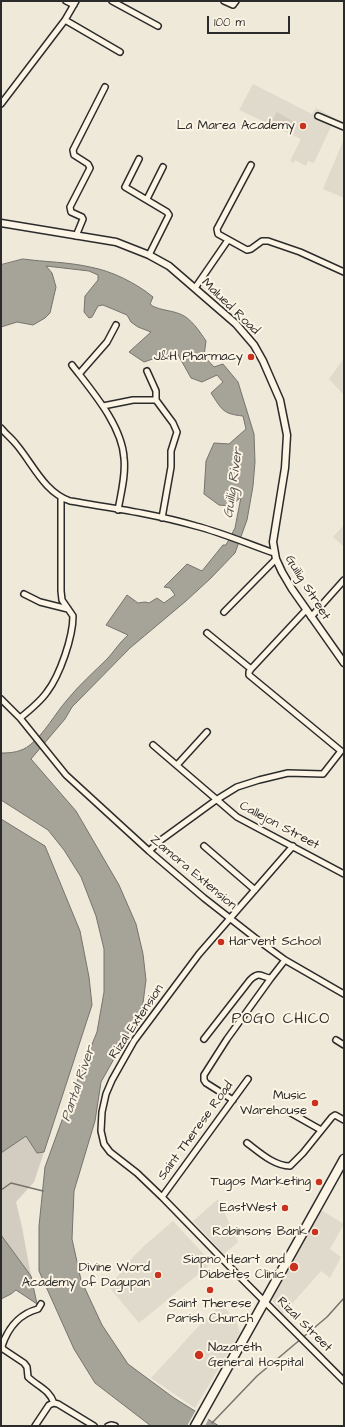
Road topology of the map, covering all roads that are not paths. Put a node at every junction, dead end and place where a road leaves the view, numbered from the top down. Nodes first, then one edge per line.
1 (66, 1) edge
2 (112, 1) edge
3 (224, 1) edge
4 (236, 1) edge
5 (75, 3) edge
6 (65, 20) junction
7 (158, 26) dead end
8 (120, 52) dead end
9 (105, 87) dead end
10 (1, 104) edge
11 (318, 116) dead end
12 (344, 127) edge
13 (139, 159) dead end
14 (251, 165) dead end
15 (163, 167) dead end
16 (147, 199) junction
17 (1, 223) edge
18 (76, 236) junction
19 (228, 240) junction
20 (149, 255) junction
21 (344, 272) edge
22 (195, 288) junction
23 (116, 325) dead end
24 (72, 365) dead end
25 (147, 371) dead end
26 (79, 374) junction
27 (156, 400) junction
28 (103, 406) junction
29 (1, 428) edge
30 (61, 498) junction
31 (118, 510) junction
32 (162, 518) junction
33 (273, 542) joint
34 (275, 556) junction
35 (344, 580) edge
36 (24, 594) dead end
37 (68, 609) junction
38 (306, 610) junction
39 (224, 612) dead end
40 (311, 617) junction
41 (207, 633) dead end
42 (344, 663) edge
43 (251, 669) junction
44 (1, 699) edge
45 (20, 718) junction
46 (207, 732) dead end
47 (154, 746) dead end
48 (177, 765) junction
49 (216, 800) junction
50 (204, 846) dead end
51 (293, 846) junction
52 (149, 851) junction
53 (344, 874) edge
54 (256, 890) junction
55 (231, 918) junction
56 (285, 960) junction
57 (271, 978) junction
58 (344, 994) edge
59 (204, 1039) dead end
60 (336, 1040) dead end
61 (344, 1045) edge
62 (248, 1079) dead end
63 (233, 1100) junction
64 (291, 1112) dead end
65 (344, 1120) edge
66 (321, 1130) junction
67 (247, 1143) dead end
68 (344, 1159) edge
69 (162, 1197) junction
70 (265, 1302) junction
71 (41, 1304) dead end
72 (344, 1381) edge
73 (54, 1402) junction
74 (35, 1426) edge
75 (94, 1426) edge
76 (108, 1426) edge
77 (115, 1426) edge
78 (195, 1426) edge

1 - 5 street
2 - 7 street
3 - 4 street
5 - 6 street
6 - 8 street
6 - 10 street
9 - 18 street
11 - 12 street
13 - 16 street
14 - 19 street
15 - 16 street
16 - 20 street
17 - 18 street, Malued Road
18 - 20 street, Malued Road
19 - 21 street
19 - 22 street
20 - 22 street, Malued Road
22 - 33 street, Malued Road
23 - 26 street
24 - 26 street
25 - 27 street
26 - 28 street
27 - 28 street
27 - 32 street
28 - 31 street
29 - 30 street
30 - 31 street
30 - 37 street
31 - 32 street
32 - 34 street
33 - 34 street, Guilig Street
34 - 38 street, Guilig Street
34 - 39 street
35 - 40 street
36 - 37 street
37 - 45 street
38 - 40 street, Guilig Street
38 - 43 street
40 - 42 street, Guilig Street
41 - 43 street
43 - 49 street
44 - 45 street, Zamora Extension
45 - 52 street, Zamora Extension
46 - 48 street
47 - 48 street, Callejon Street
48 - 49 street, Callejon Street
49 - 51 street, Callejon Street
49 - 52 street
50 - 54 street
51 - 53 street, Callejon Street
51 - 54 street, Rizal Extension
52 - 55 street, Zamora Extension
54 - 55 street, Rizal Extension
55 - 56 street, Zamora Extension
55 - 69 street, Rizal Extension
56 - 57 street
56 - 58 street, Zamora Extension
57 - 59 street
57 - 63 street
60 - 61 street
62 - 63 street, Saint Therese Road
63 - 69 street, Saint Therese Road
64 - 66 street
65 - 66 street
66 - 67 street
68 - 70 main road
69 - 70 street, Rizal Extension
70 - 72 street, Rizal Street
70 - 78 main road
71 - 73 street
73 - 74 street
73 - 75 street
76 - 77 street

